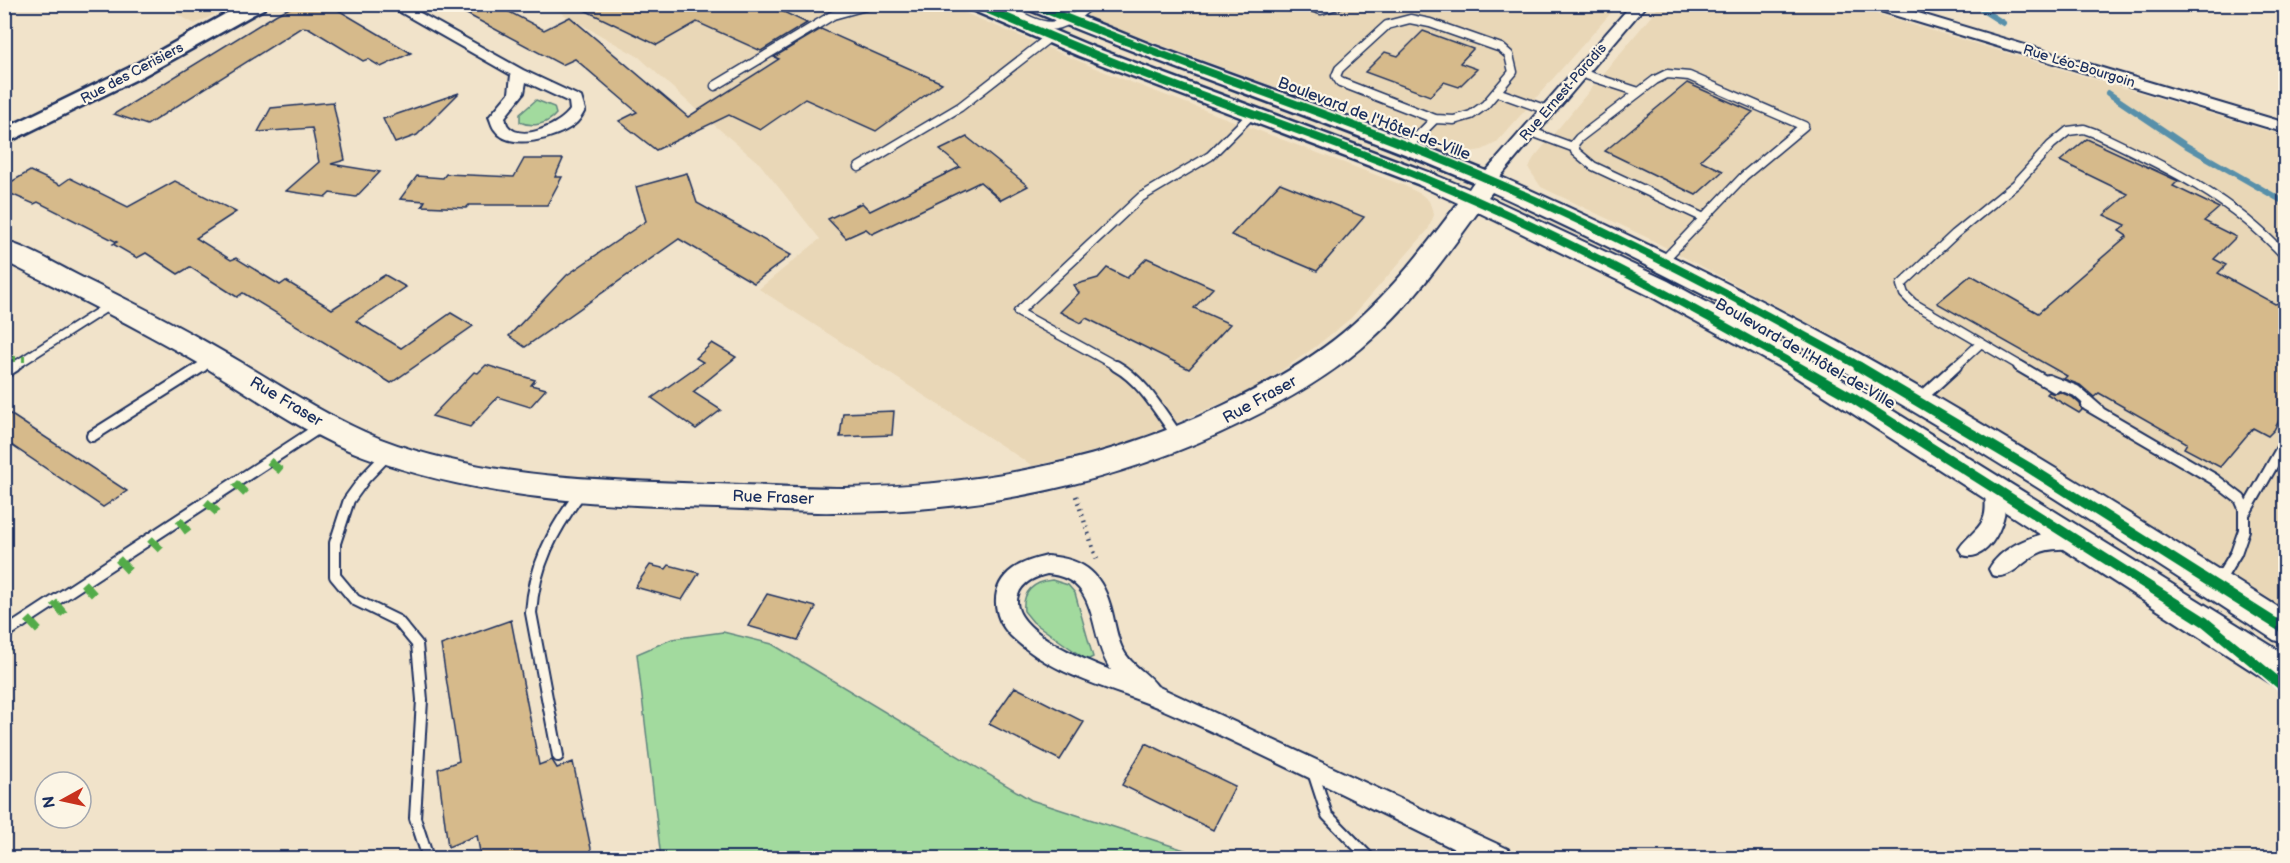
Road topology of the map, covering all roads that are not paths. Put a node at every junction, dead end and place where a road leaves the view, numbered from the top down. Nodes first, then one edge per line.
1 (258, 4) edge
2 (393, 4) edge
3 (873, 4) edge
4 (974, 4) edge
5 (997, 4) edge
6 (1032, 4) edge
7 (1091, 4) edge
8 (1302, 4) edge
9 (1340, 4) edge
10 (1640, 4) edge
11 (1872, 4) edge
12 (1069, 21) junction
13 (1050, 37) junction
14 (518, 73) junction
15 (1580, 73) junction
16 (715, 86) dead end
17 (1497, 92) junction
18 (1640, 92) junction
19 (1547, 110) junction
20 (1253, 113) junction
21 (1435, 118) junction
22 (2286, 128) edge
23 (1529, 131) junction
24 (4, 138) edge
25 (1408, 146) junction
26 (1575, 148) junction
27 (859, 167) dead end
28 (1428, 180) joint
29 (1480, 190) junction
30 (1705, 219) junction
31 (4, 250) edge
32 (2286, 257) edge
33 (1662, 262) junction
34 (112, 304) junction
35 (1981, 344) junction
36 (213, 359) junction
37 (4, 373) edge
38 (2043, 380) junction
39 (2055, 387) dead end
40 (1918, 401) junction
41 (2087, 405) dead end
42 (2100, 413) junction
43 (324, 425) junction
44 (92, 436) dead end
45 (1180, 439) junction
46 (2286, 441) edge
47 (389, 453) junction
48 (1995, 488) junction
49 (583, 490) junction
50 (2246, 511) junction
51 (2076, 540) junction
52 (1970, 549) dead end
53 (2000, 569) dead end
54 (2216, 586) junction
55 (2286, 630) edge
56 (4, 634) edge
57 (2286, 674) edge
58 (1148, 692) junction
59 (558, 756) dead end
60 (1312, 769) junction
61 (428, 858) edge
62 (1369, 858) edge
63 (1499, 858) edge

1 - 24 main road, Rue des Cerisiers
2 - 14 street
3 - 16 lane
4 - 13 main road, Boulevard de l'Hôtel-de-Ville
5 - 12 lane
6 - 12 main road, Boulevard de l'Hôtel-de-Ville
7 - 12 lane
8 - 9 lane
10 - 15 street, Rue Ernest-Paradis
11 - 22 street, Rue Léo-Bourgoin
12 - 25 main road, Boulevard de l'Hôtel-de-Ville
13 - 20 main road, Boulevard de l'Hôtel-de-Ville
13 - 27 lane
14 - 14 street
15 - 18 lane
15 - 19 street, Rue Ernest-Paradis
17 - 19 lane
17 - 21 lane
17 - 21 lane
18 - 26 lane
18 - 30 lane
19 - 23 street, Rue Ernest-Paradis
20 - 28 main road, Boulevard de l'Hôtel-de-Ville
20 - 45 lane
21 - 25 lane
23 - 26 lane
23 - 29 street, Rue Ernest-Paradis
25 - 29 main road, Boulevard de l'Hôtel-de-Ville
26 - 30 lane
28 - 29 main road, Boulevard de l'Hôtel-de-Ville
29 - 33 main road, Boulevard de l'Hôtel-de-Ville
29 - 45 main road, Rue Fraser
29 - 48 main road, Boulevard de l'Hôtel-de-Ville
30 - 33 lane
31 - 34 main road, Rue Fraser
32 - 35 lane
33 - 40 main road, Boulevard de l'Hôtel-de-Ville
34 - 36 main road, Rue Fraser
34 - 37 lane
35 - 38 lane
35 - 40 lane
36 - 43 main road, Rue Fraser
36 - 44 lane
38 - 39 lane
38 - 42 lane
40 - 54 main road, Boulevard de l'Hôtel-de-Ville
41 - 42 lane
42 - 50 lane
43 - 47 main road, Rue Fraser
43 - 56 lane
45 - 49 main road, Rue Fraser
46 - 50 lane
47 - 49 main road, Rue Fraser
47 - 61 lane
48 - 51 main road, Boulevard de l'Hôtel-de-Ville
48 - 52 street
49 - 59 lane
50 - 54 lane
51 - 53 street
51 - 57 main road, Boulevard de l'Hôtel-de-Ville
54 - 55 main road, Boulevard de l'Hôtel-de-Ville
58 - 58 street
58 - 60 street
60 - 62 lane
60 - 63 street

